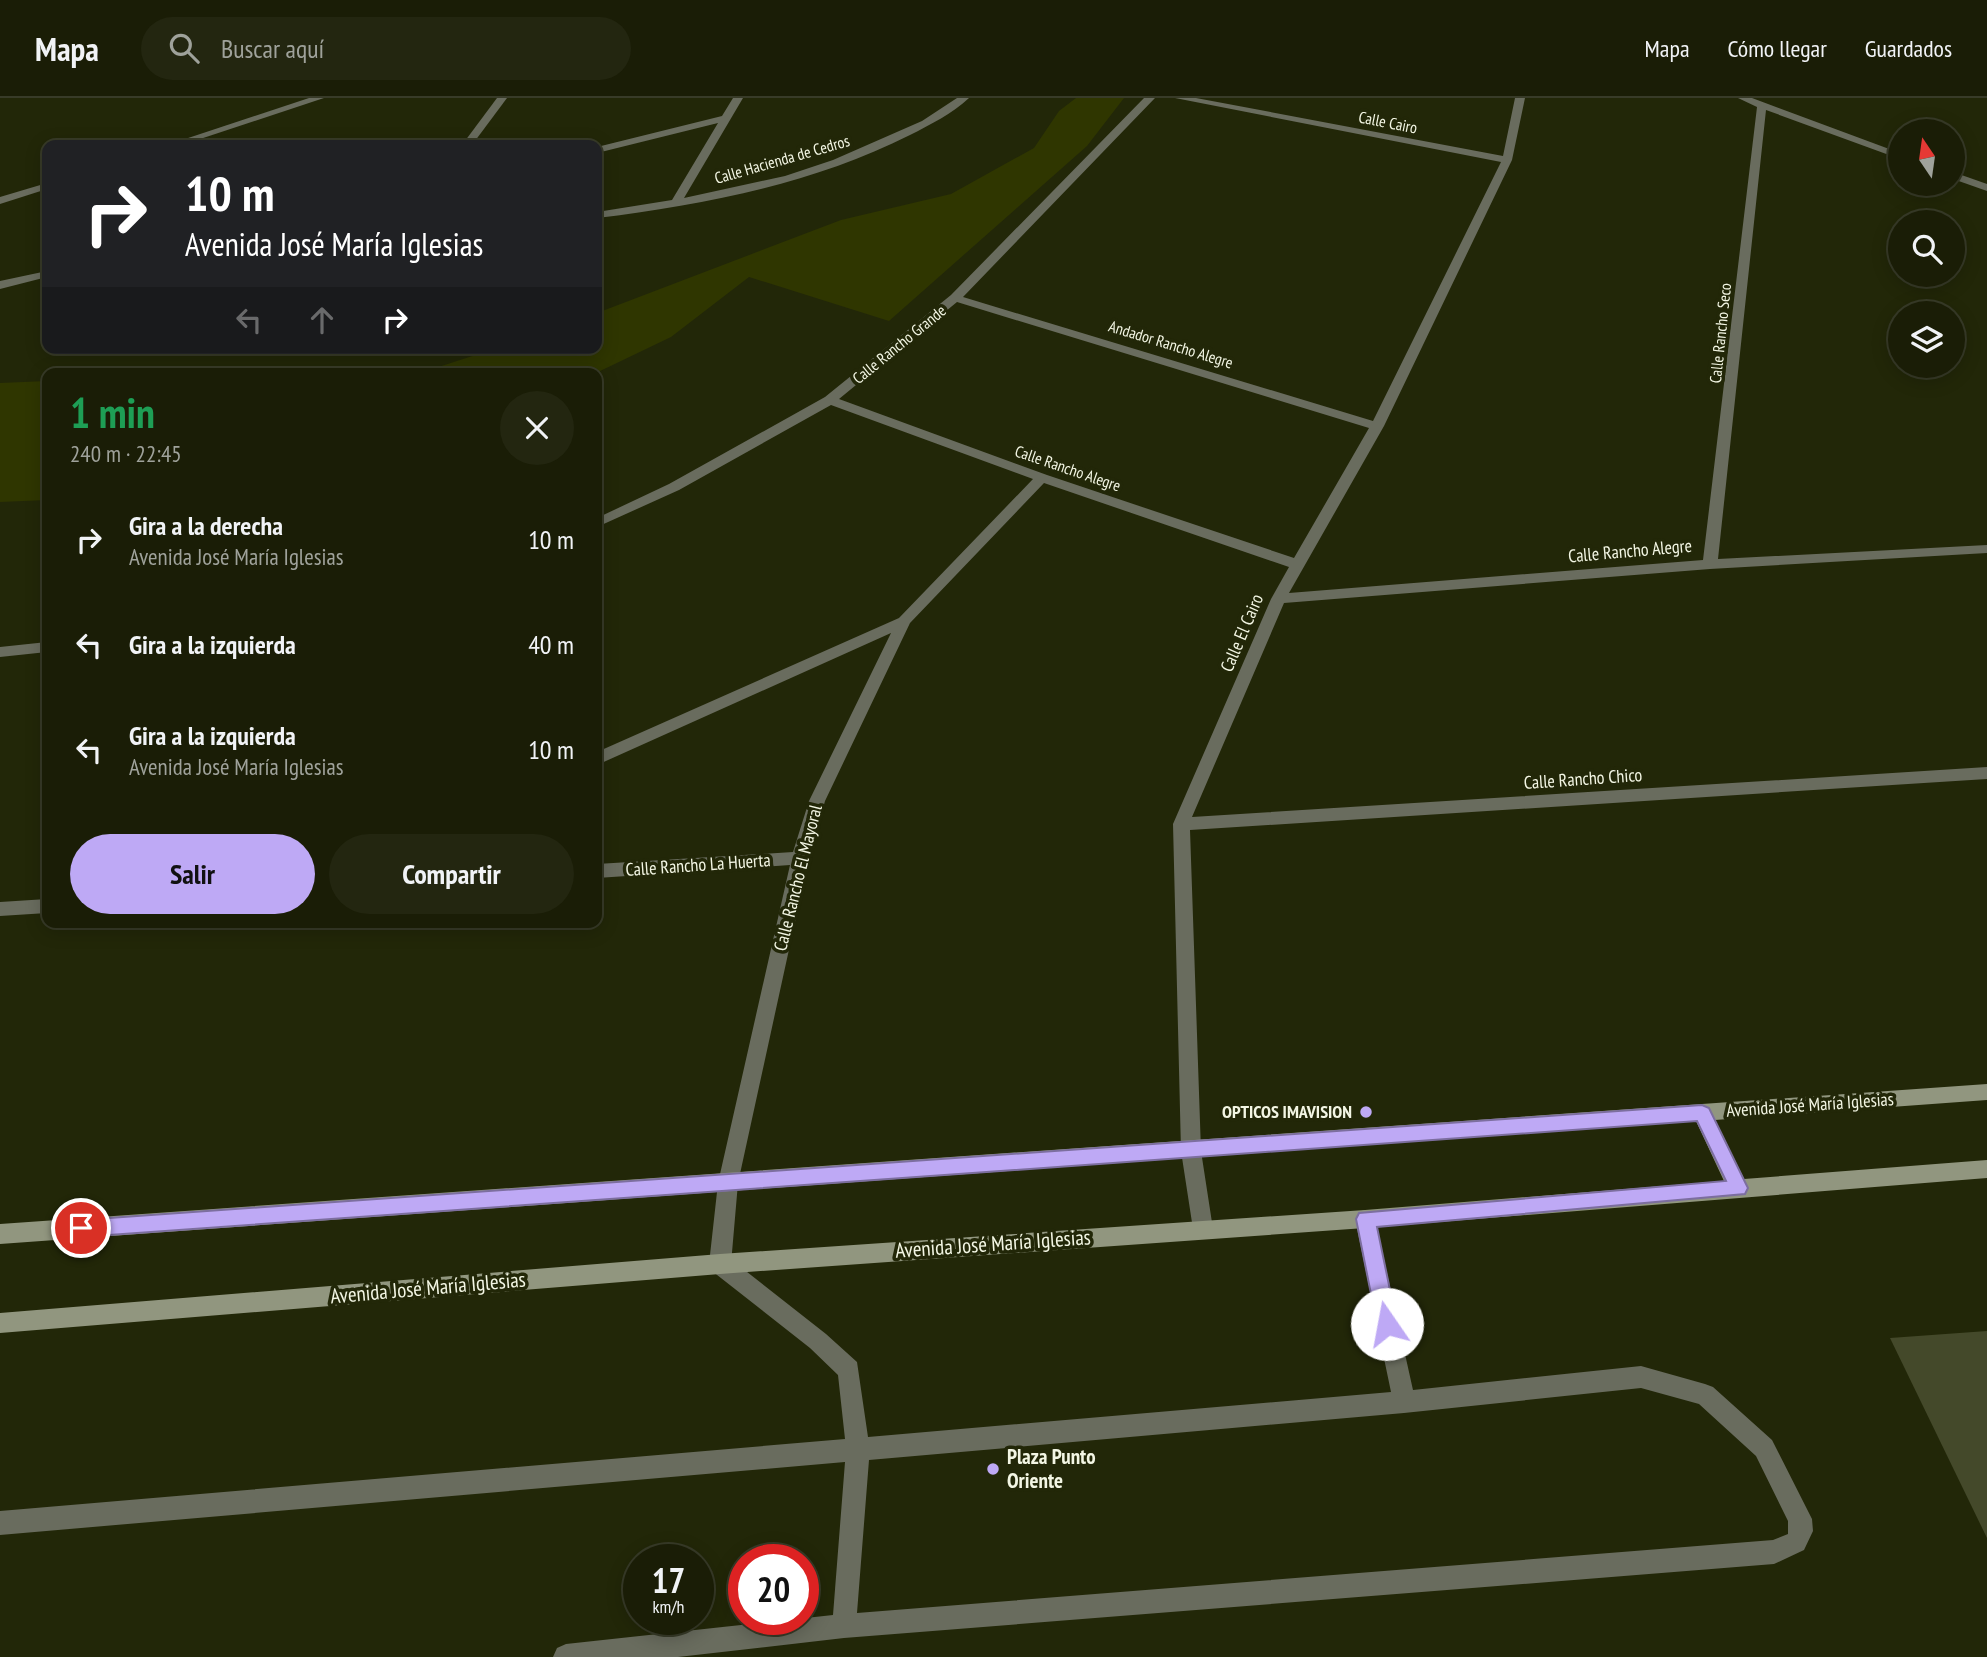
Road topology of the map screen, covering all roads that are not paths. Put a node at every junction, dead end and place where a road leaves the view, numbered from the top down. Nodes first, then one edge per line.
1 (319, 98) edge
2 (502, 98) edge
3 (738, 98) edge
4 (964, 98) edge
5 (1150, 98) edge
6 (1180, 98) edge
7 (1520, 98) edge
8 (1743, 98) edge
9 (1762, 106) junction
10 (727, 118) junction
11 (188, 140) edge
12 (471, 140) edge
13 (602, 149) edge
14 (1888, 152) edge
15 (1507, 160) junction
16 (1965, 180) edge
17 (42, 188) edge
18 (1987, 188) edge
19 (0, 201) edge
20 (675, 205) junction
21 (602, 214) edge
22 (42, 275) edge
23 (0, 285) edge
24 (955, 298) junction
25 (830, 400) junction
26 (1377, 426) junction
27 (1042, 478) junction
28 (602, 521) edge
29 (1987, 549) edge
30 (1296, 564) junction
31 (1710, 564) junction
32 (1278, 599) junction
33 (904, 621) junction
34 (42, 648) edge
35 (0, 652) edge
36 (602, 757) edge
37 (1987, 773) edge
38 (1181, 824) junction
39 (800, 858) junction
40 (602, 872) edge
41 (42, 906) edge
42 (0, 909) edge
43 (1987, 1092) edge
44 (1702, 1113) junction
45 (1191, 1151) junction
46 (1987, 1169) edge
47 (728, 1183) junction
48 (1738, 1188) junction
49 (1366, 1219) junction
50 (1203, 1228) junction
51 (0, 1234) edge
52 (720, 1264) junction
53 (0, 1323) edge
54 (1404, 1402) junction
55 (858, 1450) junction
56 (0, 1523) edge
57 (844, 1626) junction
58 (566, 1657) edge

1 - 11 street
2 - 12 street
3 - 10 street
4 - 20 street, Calle Hacienda de Cedros
5 - 24 street, Calle Rancho Grande
6 - 15 street, Calle Cairo
7 - 15 street, Calle El Cairo
8 - 9 street
9 - 14 street
9 - 31 street, Calle Rancho Seco
10 - 13 street
10 - 20 street
15 - 26 street, Calle El Cairo
16 - 18 street
17 - 19 street
20 - 21 street, Calle Hacienda de Cedros
22 - 23 street
24 - 25 street, Calle Rancho Grande
24 - 26 street, Andador Rancho Alegre
25 - 27 street, Calle Rancho Alegre
25 - 28 street, Calle Rancho Grande
26 - 30 street, Calle El Cairo
27 - 30 street, Calle Rancho Alegre
27 - 33 street, Calle Rancho El Mayoral
29 - 31 street, Calle Rancho Alegre
30 - 32 street, Calle El Cairo
31 - 32 street, Calle Rancho Alegre
32 - 38 street, Calle El Cairo
33 - 36 street
33 - 39 street, Calle Rancho El Mayoral
34 - 35 street
37 - 38 street, Calle Rancho Chico
38 - 45 street, Calle El Cairo
39 - 40 street, Calle Rancho La Huerta
39 - 47 street, Calle Rancho El Mayoral
41 - 42 street
43 - 44 main road, Avenida José María Iglesias
44 - 45 main road, Avenida José María Iglesias
44 - 48 main road
45 - 47 main road, Avenida José María Iglesias
45 - 50 street, Calle El Cairo
46 - 48 main road, Avenida José María Iglesias
47 - 51 main road, Avenida José María Iglesias
47 - 52 street, Calle Rancho El Mayoral
48 - 49 main road, Avenida José María Iglesias
49 - 50 main road, Avenida José María Iglesias
49 - 54 street
50 - 52 main road, Avenida José María Iglesias
52 - 53 main road, Avenida José María Iglesias
52 - 55 street
54 - 55 street
54 - 57 street
55 - 56 street
55 - 57 street
57 - 58 street

